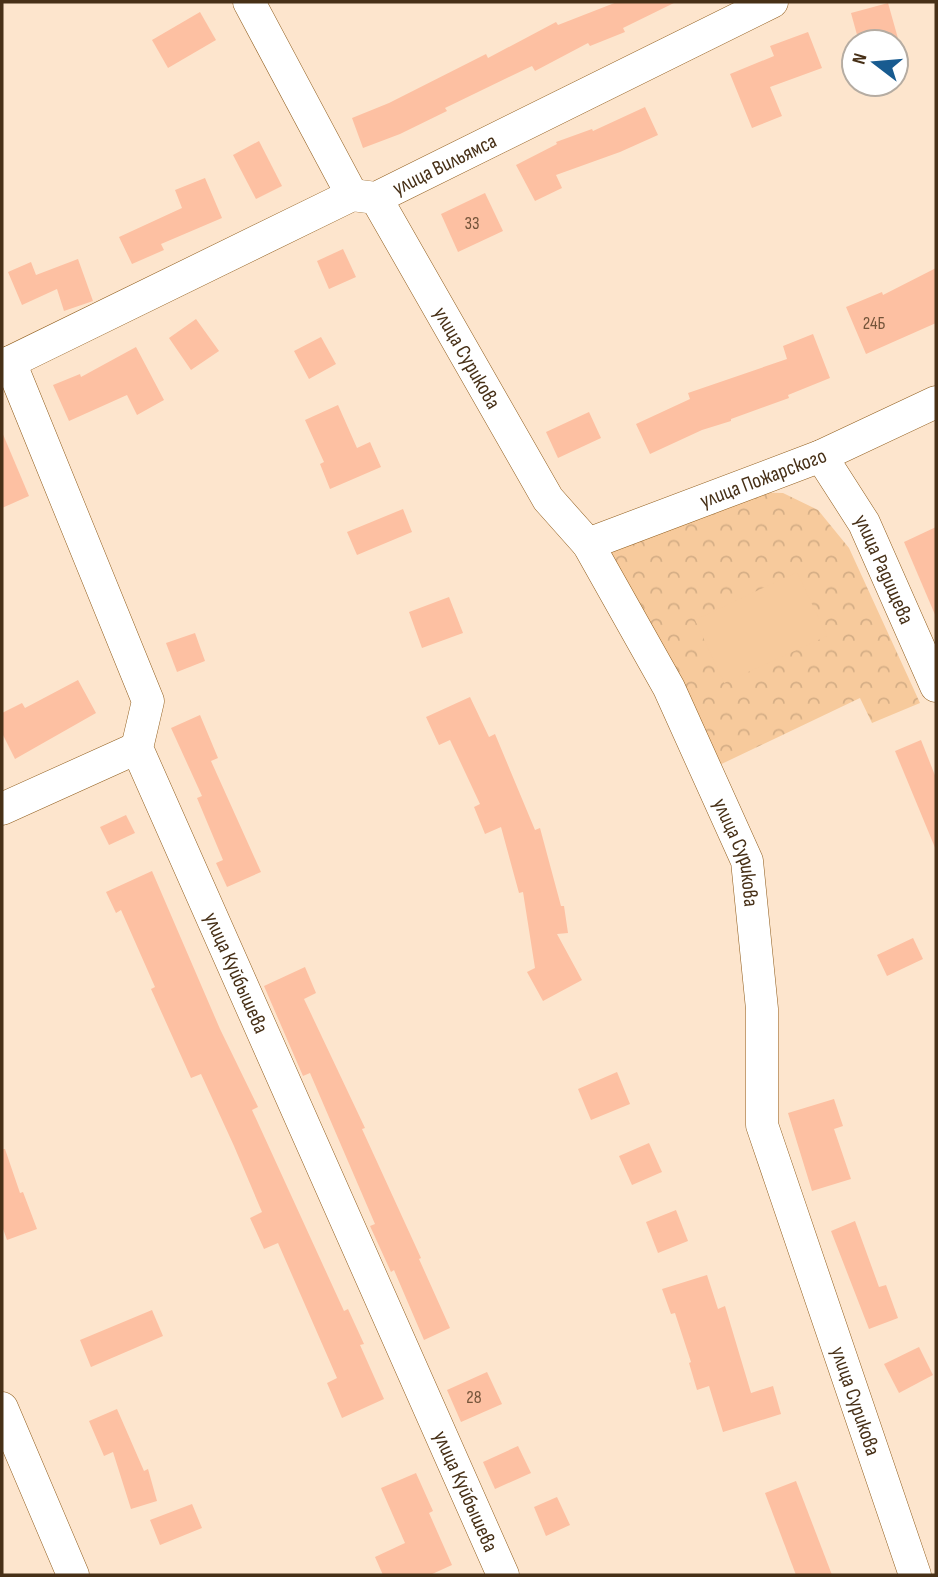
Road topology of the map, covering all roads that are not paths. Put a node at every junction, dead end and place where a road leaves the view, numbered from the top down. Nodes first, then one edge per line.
1 (249, 2) edge
2 (772, 2) edge
3 (364, 197) junction
4 (6, 364) edge
5 (936, 402) edge
6 (821, 456) junction
7 (588, 544) junction
8 (936, 686) edge
9 (137, 748) junction
10 (2, 809) edge
11 (2, 1408) edge
12 (73, 1575) edge
13 (503, 1575) edge
14 (915, 1575) edge

1 - 3 street, улица Сурикова
2 - 3 street, улица Вильямса
3 - 4 street, улица Вильямса
3 - 7 street, улица Сурикова
4 - 9 street
5 - 6 street, улица Пожарского
6 - 7 street, улица Пожарского
6 - 8 street, улица Радищева
7 - 14 street, улица Сурикова
9 - 10 street
9 - 13 street, улица Куйбышева
11 - 12 street

